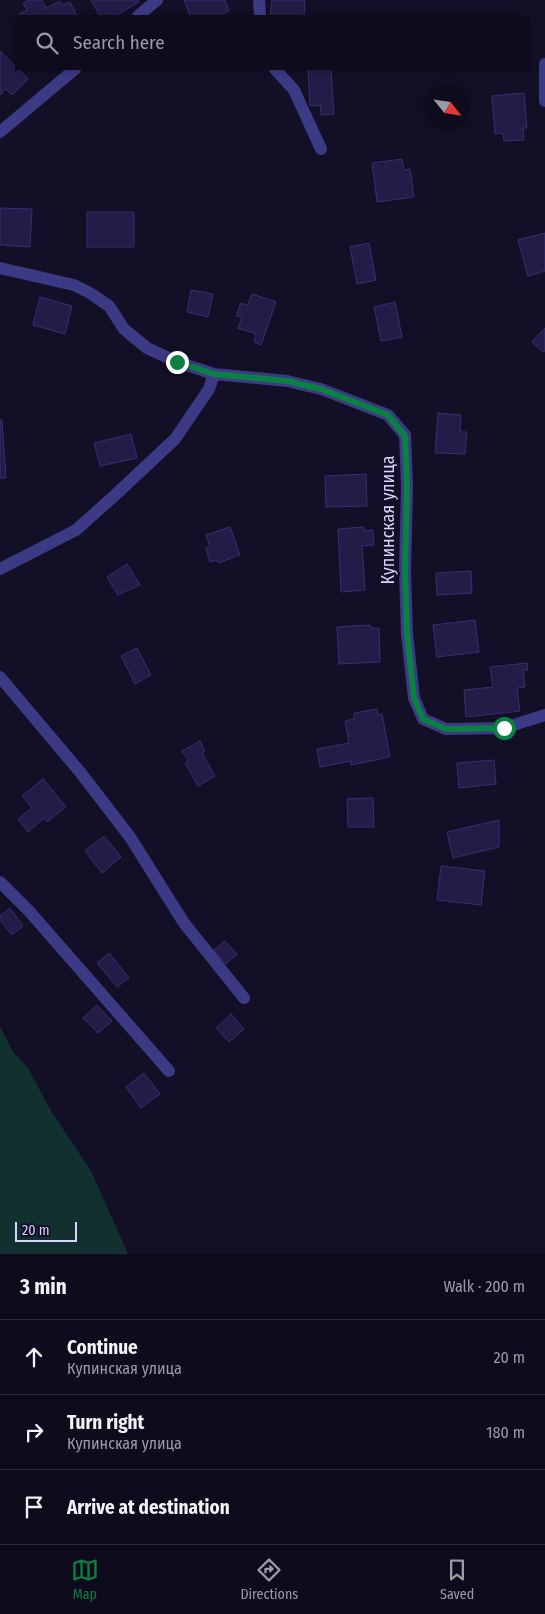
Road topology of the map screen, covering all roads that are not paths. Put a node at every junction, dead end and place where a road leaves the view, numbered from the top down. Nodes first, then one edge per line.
1 (157, 0) edge
2 (259, 0) edge
3 (139, 15) edge
4 (260, 15) edge
5 (545, 64) edge
6 (74, 70) edge
7 (276, 70) edge
8 (545, 101) edge
9 (0, 132) edge
10 (321, 149) dead end
11 (0, 268) edge
12 (214, 374) junction
13 (0, 569) edge
14 (0, 677) edge
15 (545, 715) edge
16 (0, 882) edge
17 (244, 998) dead end
18 (169, 1071) dead end

1 - 3 street
2 - 4 street
5 - 8 street
6 - 9 street
7 - 10 street
11 - 12 street, Купинская улица
12 - 13 street
12 - 15 street, Купинская улица
14 - 17 street
16 - 18 street

